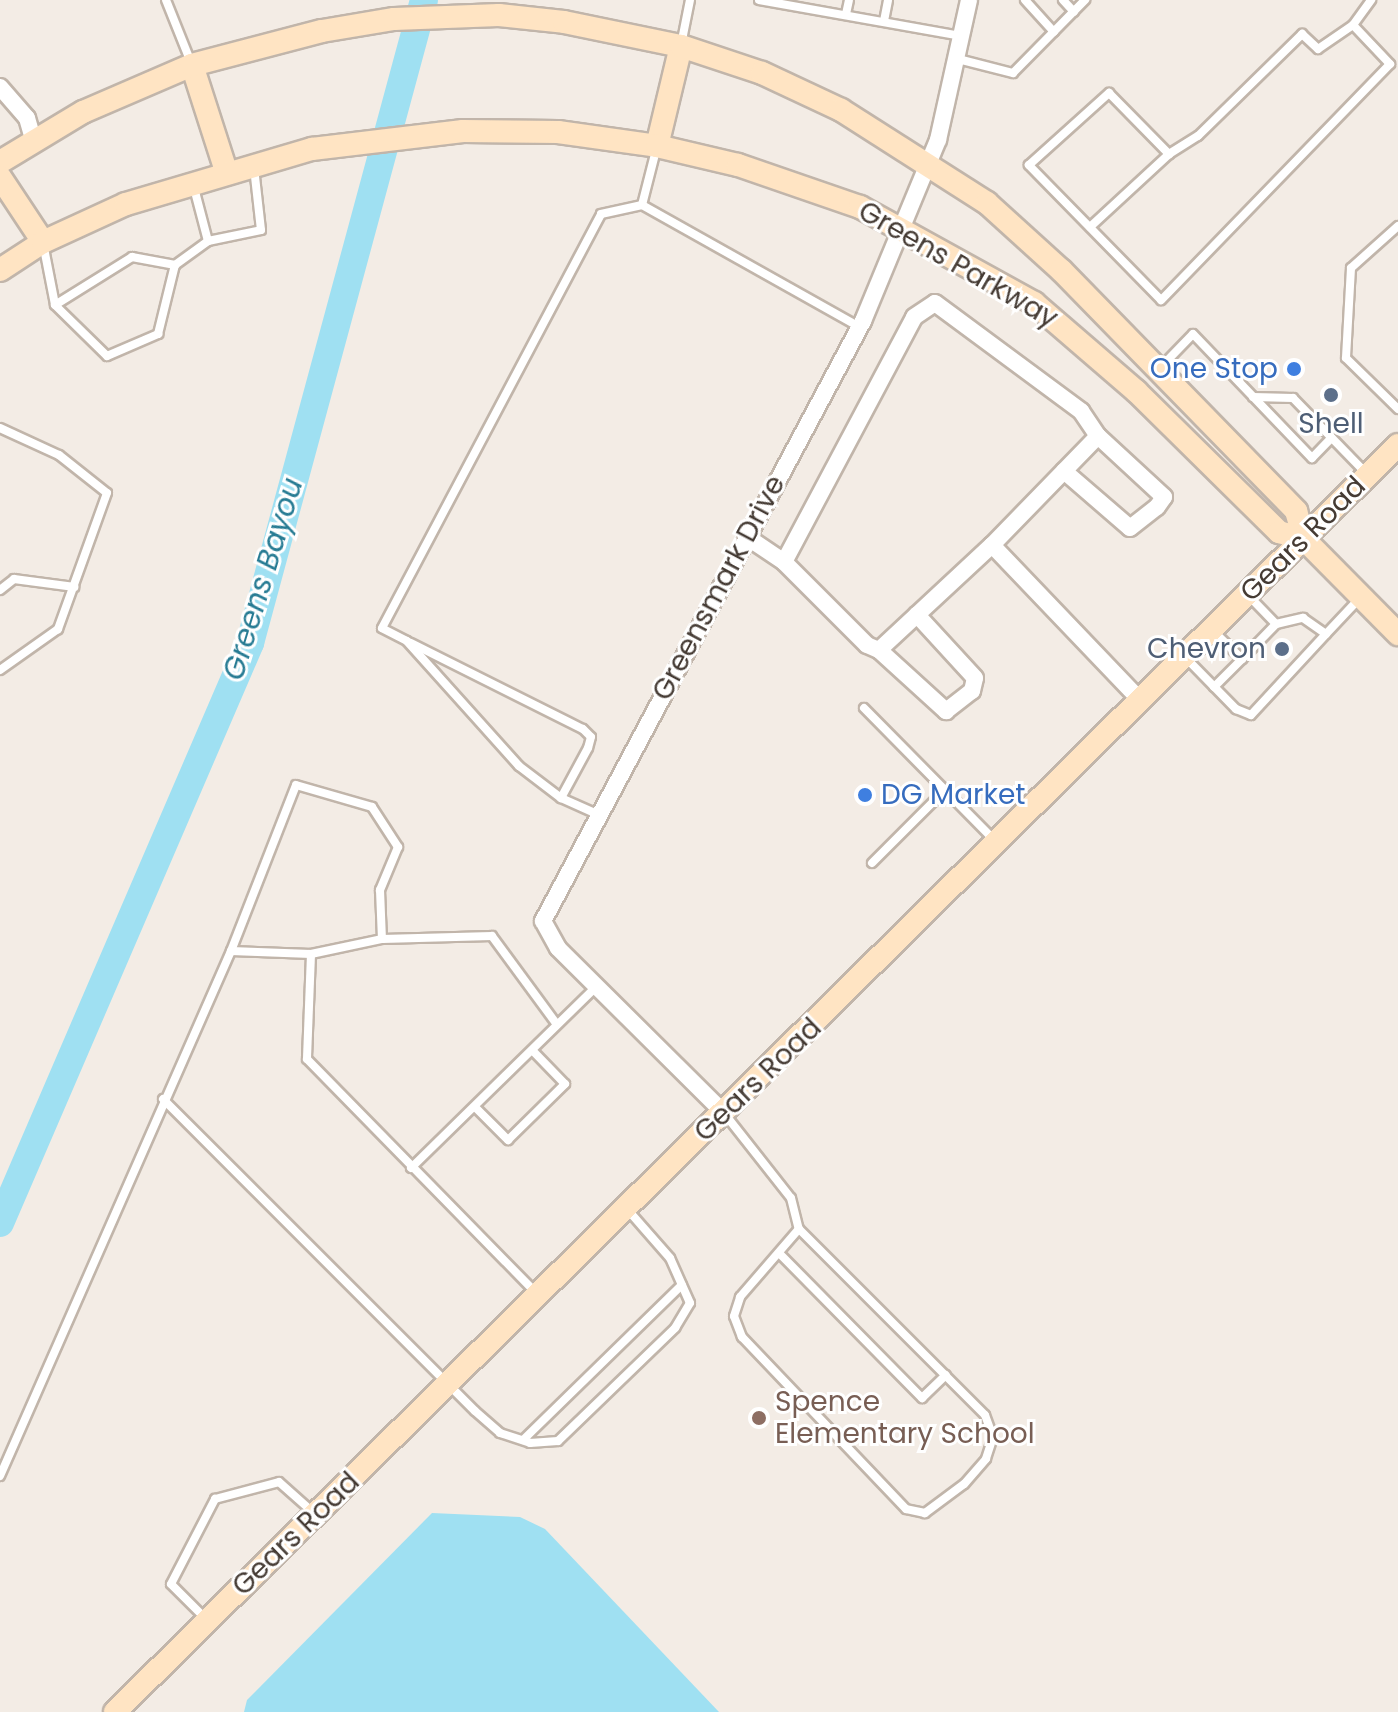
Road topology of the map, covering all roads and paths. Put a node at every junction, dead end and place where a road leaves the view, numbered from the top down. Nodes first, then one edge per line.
1 (166, 0) edge
2 (690, 0) edge
3 (759, 0) edge
4 (849, 0) edge
5 (888, 0) edge
6 (969, 0) edge
7 (1025, 0) edge
8 (1063, 0) edge
9 (1085, 0) edge
10 (1371, 0) edge
11 (1074, 12) junction
12 (846, 14) junction
13 (884, 21) junction
14 (1353, 25) junction
15 (1054, 32) junction
16 (962, 36) junction
17 (681, 46) junction
18 (958, 59) junction
19 (192, 65) junction
20 (0, 87) edge
21 (33, 139) junction
22 (657, 146) junction
23 (1169, 154) junction
24 (0, 162) edge
25 (929, 162) junction
26 (254, 163) junction
27 (226, 171) junction
28 (0, 177) edge
29 (192, 181) junction
30 (642, 205) junction
31 (1398, 226) edge
32 (1090, 227) junction
33 (901, 229) junction
34 (208, 241) junction
35 (43, 242) junction
36 (175, 265) junction
37 (0, 270) edge
38 (55, 305) junction
39 (860, 327) junction
40 (1158, 370) junction
41 (1136, 391) junction
42 (1253, 397) junction
43 (1398, 409) edge
44 (0, 428) edge
45 (1098, 436) junction
46 (1331, 438) junction
47 (1396, 452) edge
48 (1064, 471) junction
49 (1367, 475) junction
50 (747, 537) junction
51 (1304, 539) junction
52 (992, 545) junction
53 (784, 562) junction
54 (74, 587) junction
55 (0, 590) edge
56 (1247, 595) junction
57 (1361, 597) junction
58 (917, 615) junction
59 (1276, 624) junction
60 (1211, 629) junction
61 (1326, 634) junction
62 (1398, 634) edge
63 (407, 641) junction
64 (879, 650) junction
65 (1184, 656) junction
66 (1242, 659) junction
67 (0, 670) edge
68 (1214, 687) junction
69 (1140, 700) junction
70 (864, 708) dead end
71 (945, 790) junction
72 (561, 798) junction
73 (597, 814) junction
74 (997, 843) junction
75 (872, 863) dead end
76 (382, 939) junction
77 (231, 951) junction
78 (311, 954) junction
79 (598, 986) junction
80 (556, 1023) junction
81 (533, 1051) junction
82 (163, 1099) junction
83 (475, 1107) junction
84 (724, 1113) junction
85 (411, 1168) junction
86 (627, 1209) junction
87 (799, 1229) junction
88 (779, 1253) junction
89 (682, 1285) junction
90 (539, 1296) junction
91 (946, 1375) junction
92 (450, 1383) junction
93 (523, 1440) junction
94 (0, 1476) edge
95 (315, 1515) junction
96 (208, 1621) junction
97 (115, 1712) edge

1 - 19 lane
2 - 17 lane
3 - 12 lane
4 - 12 lane
5 - 13 lane
6 - 16 street, Greensmark Drive
7 - 15 lane
8 - 11 lane
9 - 11 lane
10 - 14 lane
11 - 15 lane
12 - 13 lane
13 - 16 lane
14 - 23 lane
14 - 32 lane
15 - 18 lane
16 - 18 street, Greensmark Drive
17 - 19 street, Greens Parkway
17 - 22 street
17 - 25 street, Greens Parkway
18 - 25 street, Greensmark Drive
19 - 21 street, Greens Parkway
19 - 27 street
20 - 21 street
21 - 24 street, Greens Parkway
22 - 26 street, Greens Parkway
22 - 30 lane
22 - 33 street, Greens Parkway
23 - 32 lane
23 - 32 lane
25 - 33 street, Greensmark Drive
25 - 40 street, Greens Parkway
26 - 27 street, Greens Parkway
26 - 34 lane
27 - 29 street, Greens Parkway
28 - 35 street
29 - 34 lane
29 - 35 street, Greens Parkway
30 - 39 lane
30 - 63 lane
31 - 43 lane
33 - 39 street, Greensmark Drive
33 - 41 street, Greens Parkway
34 - 36 lane
35 - 37 street, Greens Parkway
35 - 38 lane
36 - 38 lane
36 - 38 lane
39 - 50 street, Greensmark Drive
40 - 41 street
40 - 42 lane
40 - 51 street, Greens Parkway
41 - 51 street, Greens Parkway
42 - 46 lane
42 - 46 lane
44 - 54 lane
45 - 48 street
45 - 48 street
45 - 53 street
46 - 49 lane
47 - 49 street, Gears Road
48 - 52 street
49 - 51 street, Gears Road
50 - 53 street
50 - 73 street, Greensmark Drive
51 - 56 street, Gears Road
51 - 57 street
52 - 58 street
52 - 69 street
53 - 64 street
54 - 55 lane
54 - 67 lane
56 - 59 lane
56 - 60 street, Gears Road
57 - 61 lane
57 - 62 street
58 - 64 street
58 - 64 street
59 - 61 lane
59 - 66 lane
60 - 65 street, Gears Road
60 - 66 lane
61 - 68 lane
63 - 72 lane
63 - 72 lane
65 - 68 lane
65 - 69 street, Gears Road
66 - 68 lane
69 - 74 street, Gears Road
70 - 71 lane
71 - 74 lane
71 - 75 lane
72 - 73 lane
73 - 79 street, Greensmark Drive
74 - 84 street, Gears Road
76 - 77 lane
76 - 78 lane
76 - 80 lane
77 - 78 lane
77 - 82 lane
78 - 85 lane
79 - 80 lane
79 - 84 street, Greensmark Drive
80 - 81 lane
81 - 83 lane
81 - 83 lane
82 - 92 lane
82 - 94 lane
83 - 85 lane
84 - 86 street, Gears Road
84 - 87 lane
85 - 90 lane
86 - 89 lane
86 - 90 street, Gears Road
87 - 88 lane
87 - 91 lane
88 - 91 lane
88 - 91 lane
89 - 93 lane
89 - 93 lane
90 - 92 street, Gears Road
92 - 93 lane
92 - 95 street, Gears Road
95 - 96 street, Gears Road
95 - 96 lane
96 - 97 street, Gears Road

